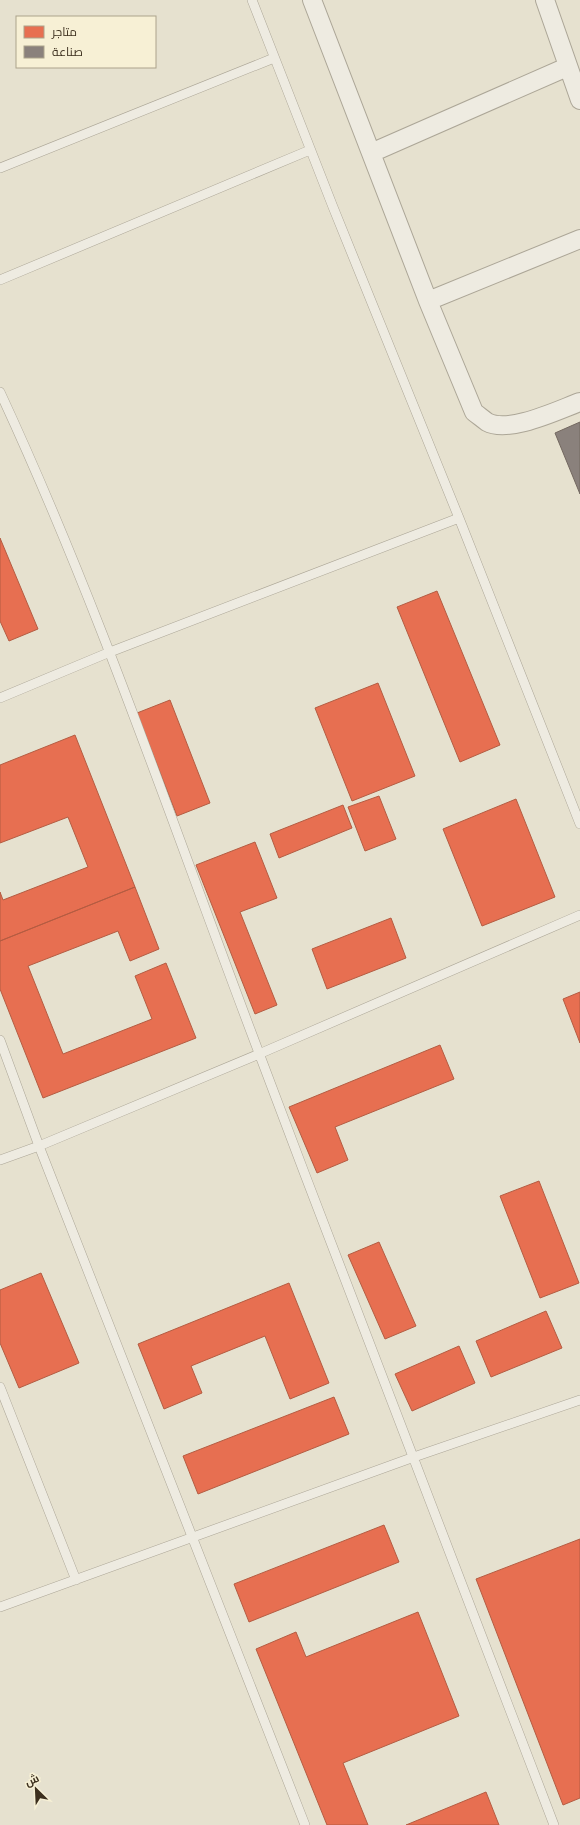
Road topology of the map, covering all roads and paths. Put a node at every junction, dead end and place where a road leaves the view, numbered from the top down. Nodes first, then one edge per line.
1 (252, 0) edge
2 (312, 0) edge
3 (545, 0) edge
4 (274, 58) junction
5 (568, 67) junction
6 (580, 100) edge
7 (310, 150) junction
8 (371, 153) junction
9 (0, 168) edge
10 (580, 239) edge
11 (0, 280) edge
12 (428, 301) junction
13 (0, 392) edge
14 (580, 402) edge
15 (459, 518) junction
16 (110, 652) junction
17 (0, 698) edge
18 (580, 824) edge
19 (580, 915) edge
20 (0, 1040) edge
21 (259, 1054) junction
22 (39, 1146) junction
23 (0, 1160) edge
24 (0, 1387) edge
25 (580, 1400) edge
26 (414, 1457) junction
27 (193, 1538) junction
28 (76, 1580) junction
29 (0, 1607) edge
30 (306, 1825) edge
31 (554, 1825) edge

1 - 4 lane
2 - 8 street
3 - 5 street
4 - 7 lane
4 - 9 lane
5 - 6 street
5 - 8 street
7 - 11 lane
7 - 15 lane
8 - 12 street
10 - 12 street
12 - 14 street
13 - 16 lane
15 - 16 lane
15 - 18 lane
16 - 17 lane
16 - 21 lane
19 - 21 lane
20 - 22 lane
21 - 22 lane
21 - 26 lane
22 - 23 lane
22 - 27 lane
24 - 28 lane
25 - 26 lane
26 - 27 lane
26 - 31 lane
27 - 28 lane
27 - 30 lane
28 - 29 lane

